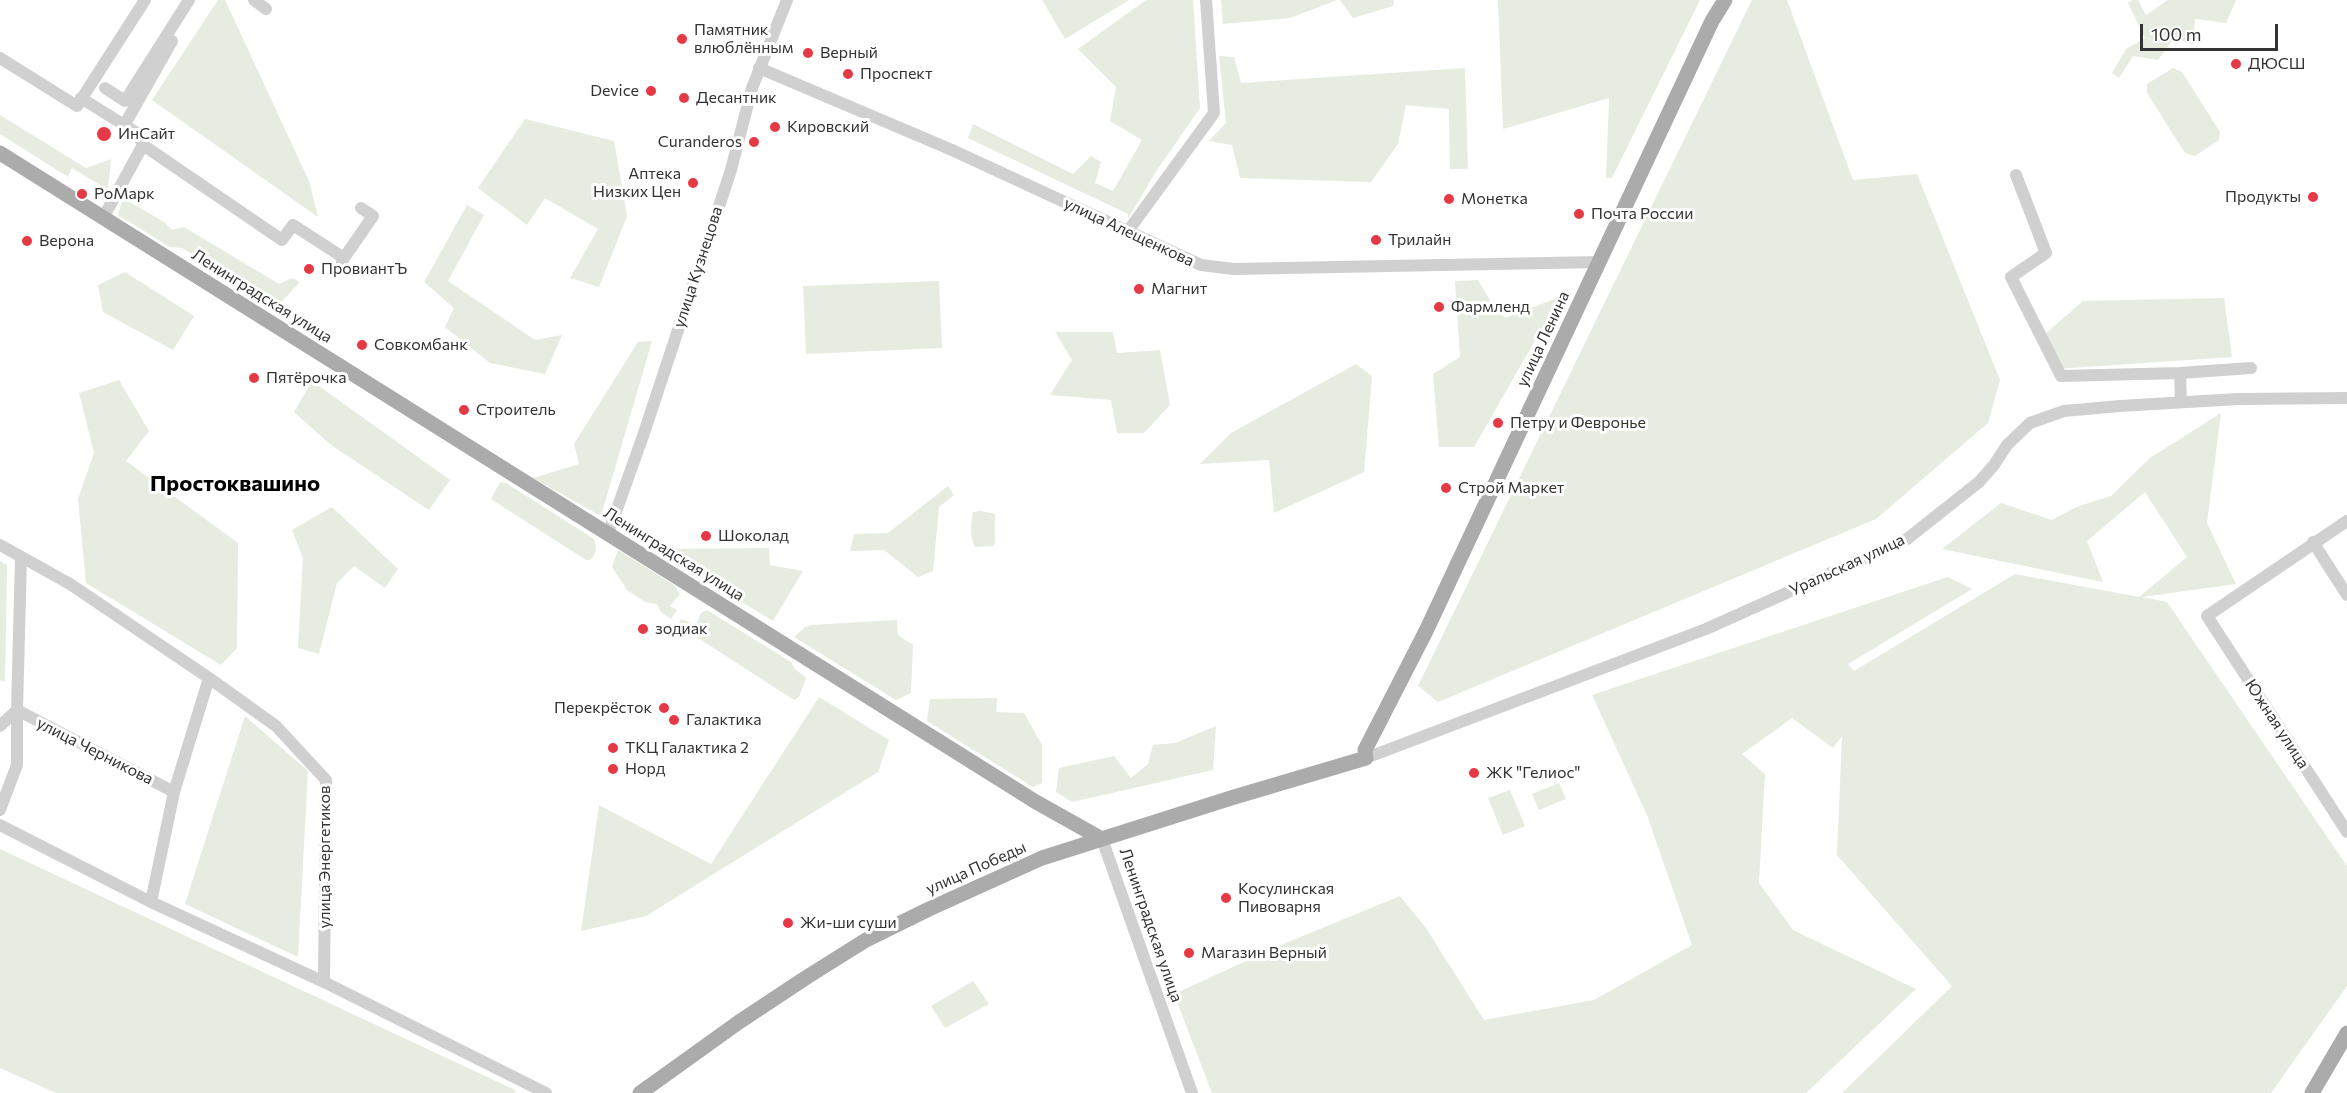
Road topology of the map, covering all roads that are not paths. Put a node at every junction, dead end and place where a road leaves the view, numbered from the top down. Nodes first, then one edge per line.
1 (145, 0) edge
2 (254, 0) edge
3 (787, 0) edge
4 (1206, 0) edge
5 (1725, 0) edge
6 (188, 2) edge
7 (266, 9) dead end
8 (0, 58) edge
9 (759, 68) junction
10 (105, 88) dead end
11 (81, 98) junction
12 (125, 124) junction
13 (143, 145) junction
14 (0, 153) edge
15 (2016, 175) dead end
16 (361, 208) dead end
17 (103, 218) junction
18 (1128, 231) junction
19 (1599, 262) junction
20 (2251, 368) dead end
21 (2180, 373) junction
22 (2347, 398) edge
23 (2181, 402) junction
24 (2347, 521) edge
25 (608, 534) junction
26 (2313, 542) junction
27 (0, 545) edge
28 (21, 558) junction
29 (2347, 595) edge
30 (209, 678) junction
31 (17, 711) junction
32 (0, 726) edge
33 (1366, 758) junction
34 (174, 792) junction
35 (0, 810) edge
36 (0, 825) edge
37 (2347, 831) edge
38 (1102, 839) junction
39 (151, 902) junction
40 (324, 982) junction
41 (2347, 1033) edge
42 (2314, 1092) edge
43 (546, 1093) edge
44 (640, 1093) edge
45 (1191, 1093) edge

1 - 11 street
2 - 7 street
3 - 9 street, улица Кузнецова
4 - 18 street
5 - 19 main road, улица Ленина
6 - 10 street
6 - 12 street
8 - 11 street
9 - 18 street, улица Алещенкова
9 - 25 street, улица Кузнецова
11 - 12 street
12 - 13 street
13 - 16 street
13 - 17 street
14 - 17 main road, Ленинградская улица
15 - 21 street
17 - 25 main road, Ленинградская улица
18 - 19 street, улица Алещенкова
19 - 33 main road, улица Ленина
20 - 21 street
21 - 23 street
22 - 23 street, Уральская улица
23 - 33 street, Уральская улица
24 - 26 street
25 - 38 main road, Ленинградская улица
26 - 29 street
26 - 37 street, Южная улица
27 - 28 street, улица Энергетиков
28 - 30 street, улица Энергетиков
28 - 31 street, улица Черникова
30 - 34 street
30 - 40 street, улица Энергетиков
31 - 32 street, улица Черникова
31 - 34 street, улица Черникова
31 - 35 street, улица Черникова
33 - 38 main road, улица Победы
34 - 39 street
36 - 39 street
38 - 44 main road, улица Победы
38 - 45 street, Ленинградская улица
39 - 40 street
40 - 43 street
41 - 42 main road

